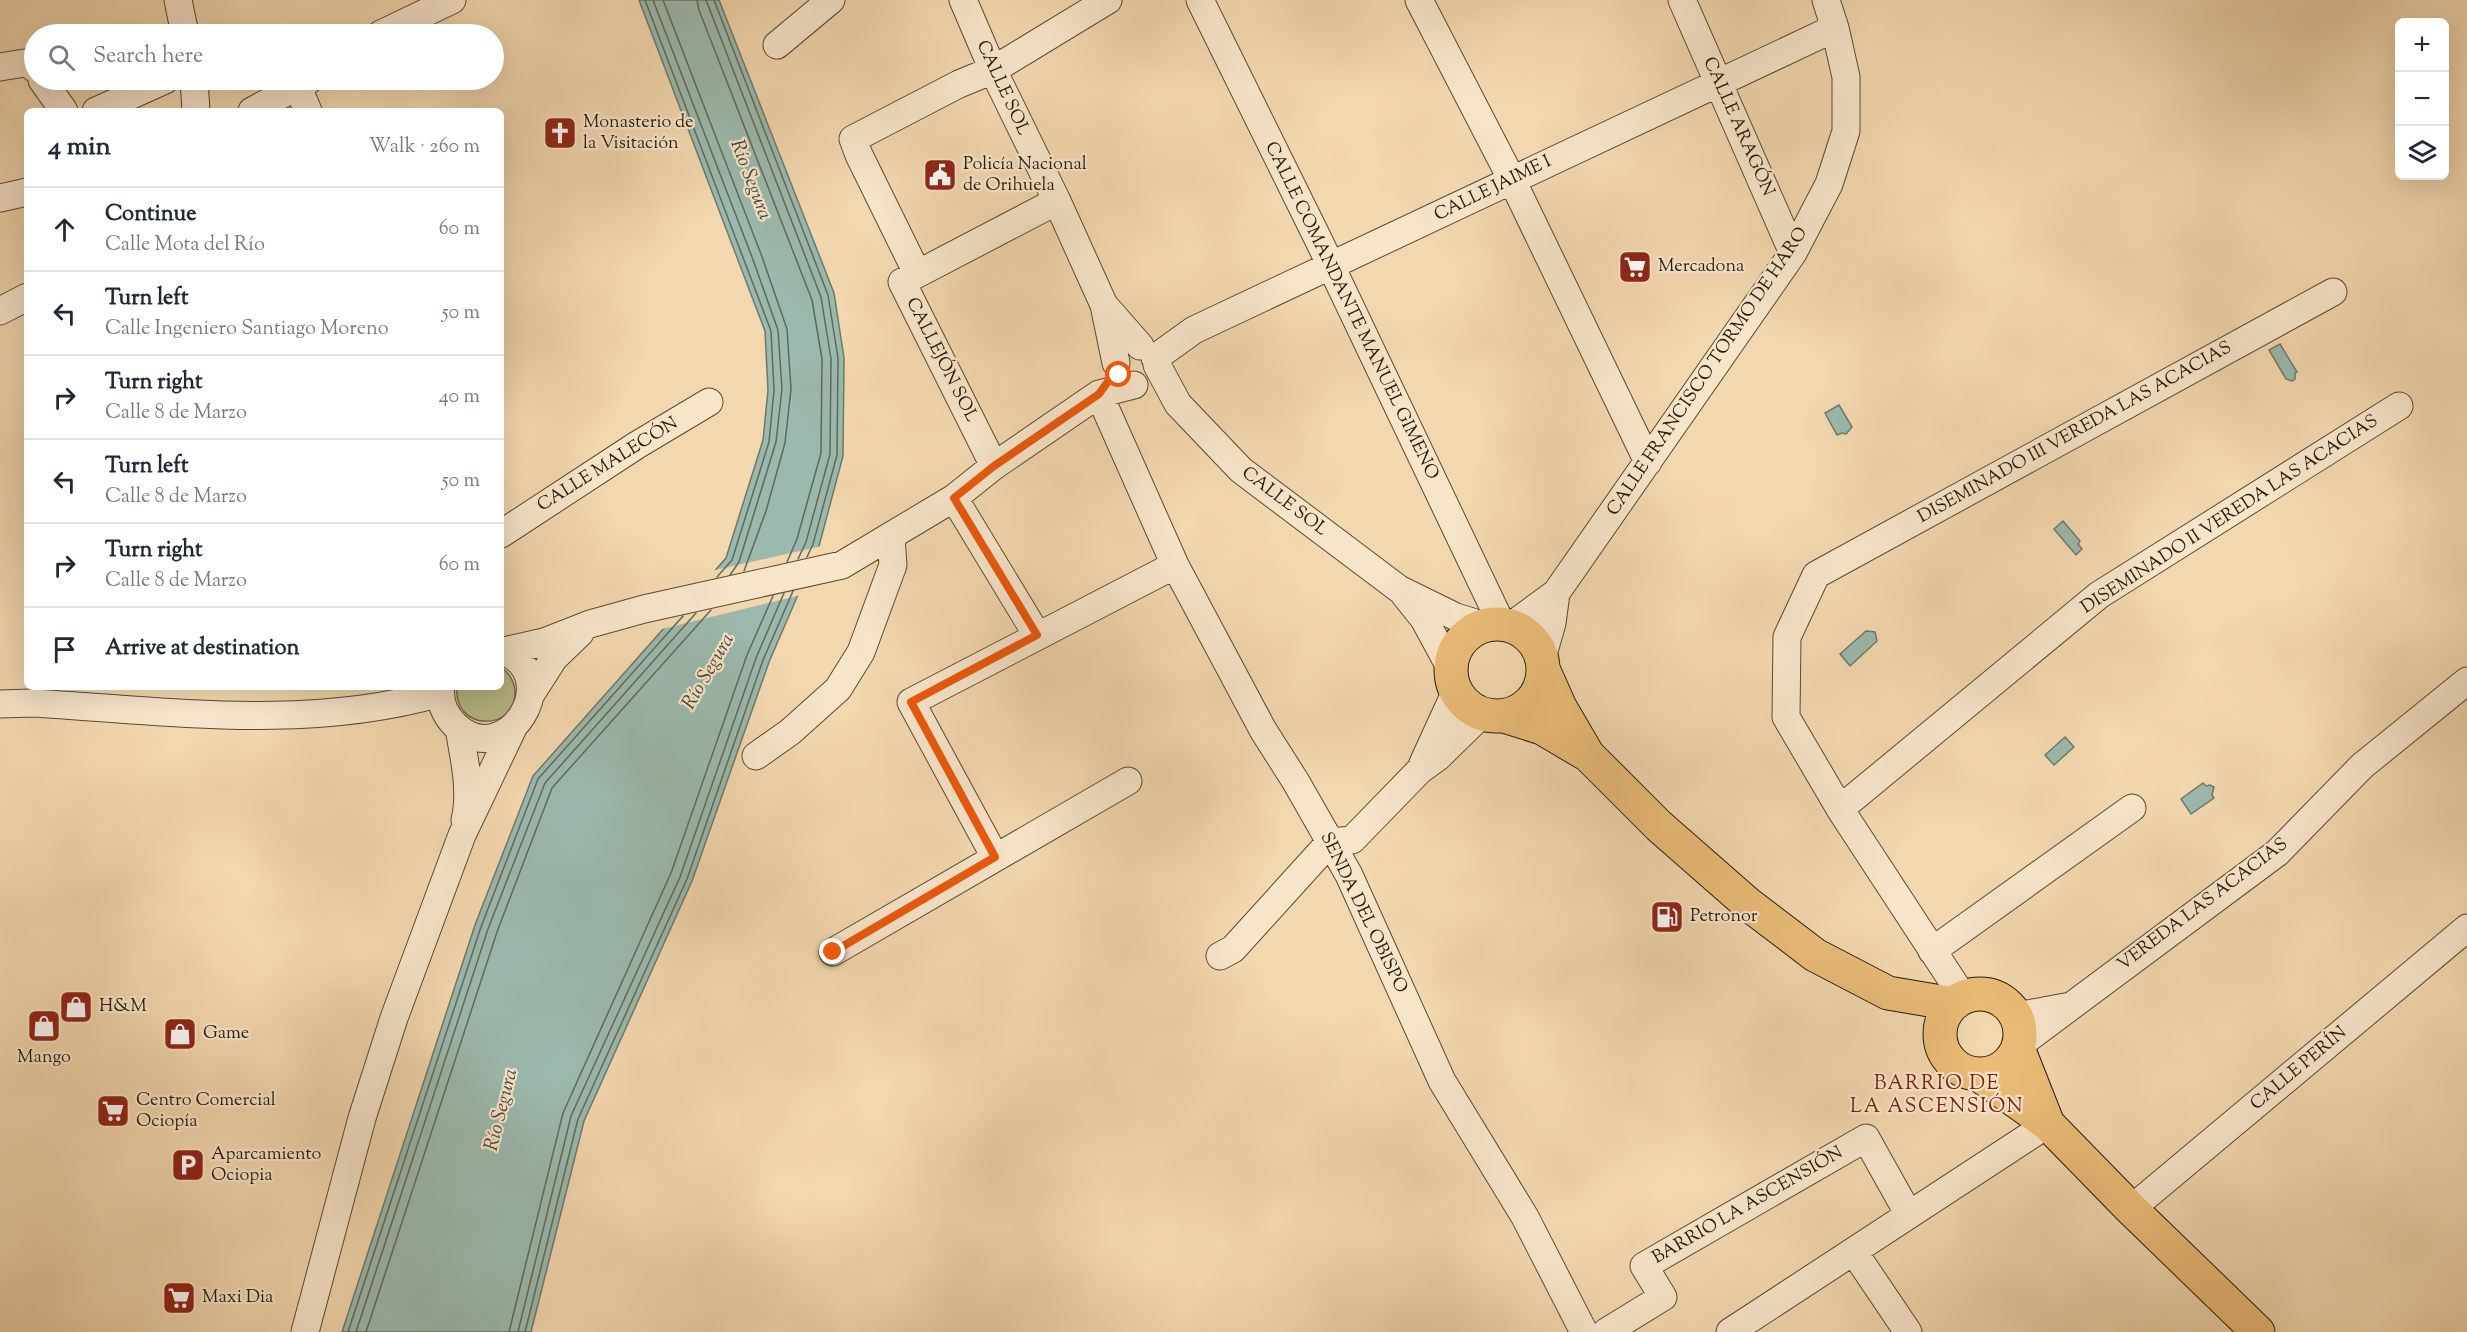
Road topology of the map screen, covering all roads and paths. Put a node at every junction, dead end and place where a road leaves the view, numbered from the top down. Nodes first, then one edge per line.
1 (178, 0) edge
2 (831, 0) edge
3 (963, 0) edge
4 (1108, 0) edge
5 (1200, 0) edge
6 (1419, 0) edge
7 (1682, 0) edge
8 (1826, 0) edge
9 (443, 2) edge
10 (183, 24) edge
11 (400, 24) edge
12 (1836, 28) junction
13 (777, 45) dead end
14 (24, 63) edge
15 (0, 67) edge
16 (993, 70) junction
17 (1718, 82) junction
18 (49, 90) edge
19 (143, 90) edge
20 (195, 90) edge
21 (291, 90) edge
22 (305, 90) edge
23 (62, 108) edge
24 (103, 108) edge
25 (196, 108) edge
26 (258, 108) edge
27 (308, 108) edge
28 (1512, 180) junction
29 (24, 193) edge
30 (0, 198) edge
31 (1057, 201) junction
32 (1793, 253) junction
33 (1331, 267) junction
34 (917, 273) junction
35 (2333, 292) dead end
36 (24, 299) edge
37 (0, 311) edge
38 (1137, 367) junction
39 (1099, 394) junction
40 (709, 402) dead end
41 (2399, 406) dead end
42 (1648, 462) junction
43 (994, 466) junction
44 (954, 498) junction
45 (504, 526) edge
46 (891, 537) junction
47 (1174, 565) junction
48 (1399, 589) junction
49 (1556, 593) junction
50 (590, 624) junction
51 (1498, 624) junction
52 (1037, 635) junction
53 (504, 650) edge
54 (504, 651) edge
55 (1543, 664) junction
56 (1453, 679) junction
57 (2467, 681) edge
58 (440, 690) edge
59 (531, 694) junction
60 (0, 704) edge
61 (1493, 715) junction
62 (513, 728) junction
63 (459, 729) junction
64 (1588, 755) junction
65 (756, 756) dead end
66 (1420, 770) junction
67 (1128, 781) dead end
68 (2132, 808) dead end
69 (1840, 809) junction
70 (462, 836) junction
71 (1330, 842) junction
72 (995, 857) junction
73 (2467, 928) edge
74 (1932, 951) junction
75 (833, 952) dead end
76 (1220, 956) dead end
77 (1888, 993) junction
78 (1958, 1000) junction
79 (2018, 1037) junction
80 (1965, 1068) junction
81 (2048, 1124) junction
82 (2132, 1209) junction
83 (1909, 1215) junction
84 (1854, 1252) junction
85 (304, 1332) edge
86 (1584, 1332) edge
87 (1606, 1332) edge
88 (1730, 1332) edge
89 (1908, 1332) edge
90 (2258, 1332) edge

1 - 10 street
2 - 13 street
3 - 16 street, CALLE SOL
4 - 16 street
5 - 33 street, CALLE COMANDANTE MANUEL GIMENO
6 - 28 street
7 - 17 street, CALLE ARAGÓN
8 - 12 street, CALLE FRANCISCO TORMO DE HARO
9 - 11 street
12 - 17 street, CALLE JAIME I
12 - 32 street, CALLE FRANCISCO TORMO DE HARO
14 - 15 street
16 - 31 street, CALLE SOL
16 - 34 street
17 - 28 street, CALLE JAIME I
17 - 32 street, CALLE ARAGÓN
18 - 23 street
19 - 24 street
20 - 25 street
21 - 26 street
22 - 27 street
28 - 33 street, CALLE JAIME I
28 - 42 street
29 - 30 street
31 - 34 street, CALLEJÓN SOL
31 - 38 street, CALLE SOL
32 - 42 street, CALLE FRANCISCO TORMO DE HARO
33 - 38 street, CALLE JAIME I
33 - 51 street, CALLE COMANDANTE MANUEL GIMENO
34 - 43 street, CALLEJÓN SOL
35 - 69 street, DISEMINADO III VEREDA LAS ACACIAS
36 - 37 street
38 - 39 street, CALLE JAIME I
38 - 48 street, CALLE SOL
39 - 43 street, CALLE JAIME I
39 - 47 street, SENDA DEL OBISPO
40 - 45 street, CALLE MALECÓN
41 - 69 street, DISEMINADO II VEREDA LAS ACACIAS
42 - 49 street, CALLE FRANCISCO TORMO DE HARO
43 - 44 street, CALLE JAIME I
44 - 46 street, CALLE JAIME I
44 - 52 street
46 - 50 street, CALLE JAIME I
46 - 65 street
47 - 52 street
47 - 71 street, SENDA DEL OBISPO
48 - 51 street
48 - 56 street
49 - 51 street, CALLE FRANCISCO TORMO DE HARO
49 - 55 street, CALLE FRANCISCO TORMO DE HARO
50 - 53 street, CALLE JAIME I
50 - 59 street
51 - 55 main road
51 - 56 main road
52 - 72 street
54 - 59 street
55 - 61 main road
55 - 64 main road
56 - 61 main road
56 - 66 street
57 - 79 street, VEREDA LAS ACACIAS
58 - 60 street
58 - 63 street
59 - 62 street
61 - 64 main road
61 - 66 street
62 - 63 street
62 - 70 street
63 - 70 street
64 - 77 main road
66 - 71 street
67 - 72 street
68 - 74 street
69 - 74 street
70 - 85 street
71 - 76 street
71 - 86 street, SENDA DEL OBISPO
72 - 75 street
73 - 82 street, CALLE PERÍN
74 - 78 street
77 - 78 main road
77 - 80 main road
78 - 79 main road
78 - 80 main road
79 - 80 main road
79 - 81 main road
80 - 81 main road
81 - 82 main road
81 - 83 street
82 - 90 main road
83 - 84 street
83 - 87 street, BARRIO LA ASCENSIÓN
84 - 88 street
84 - 89 street

